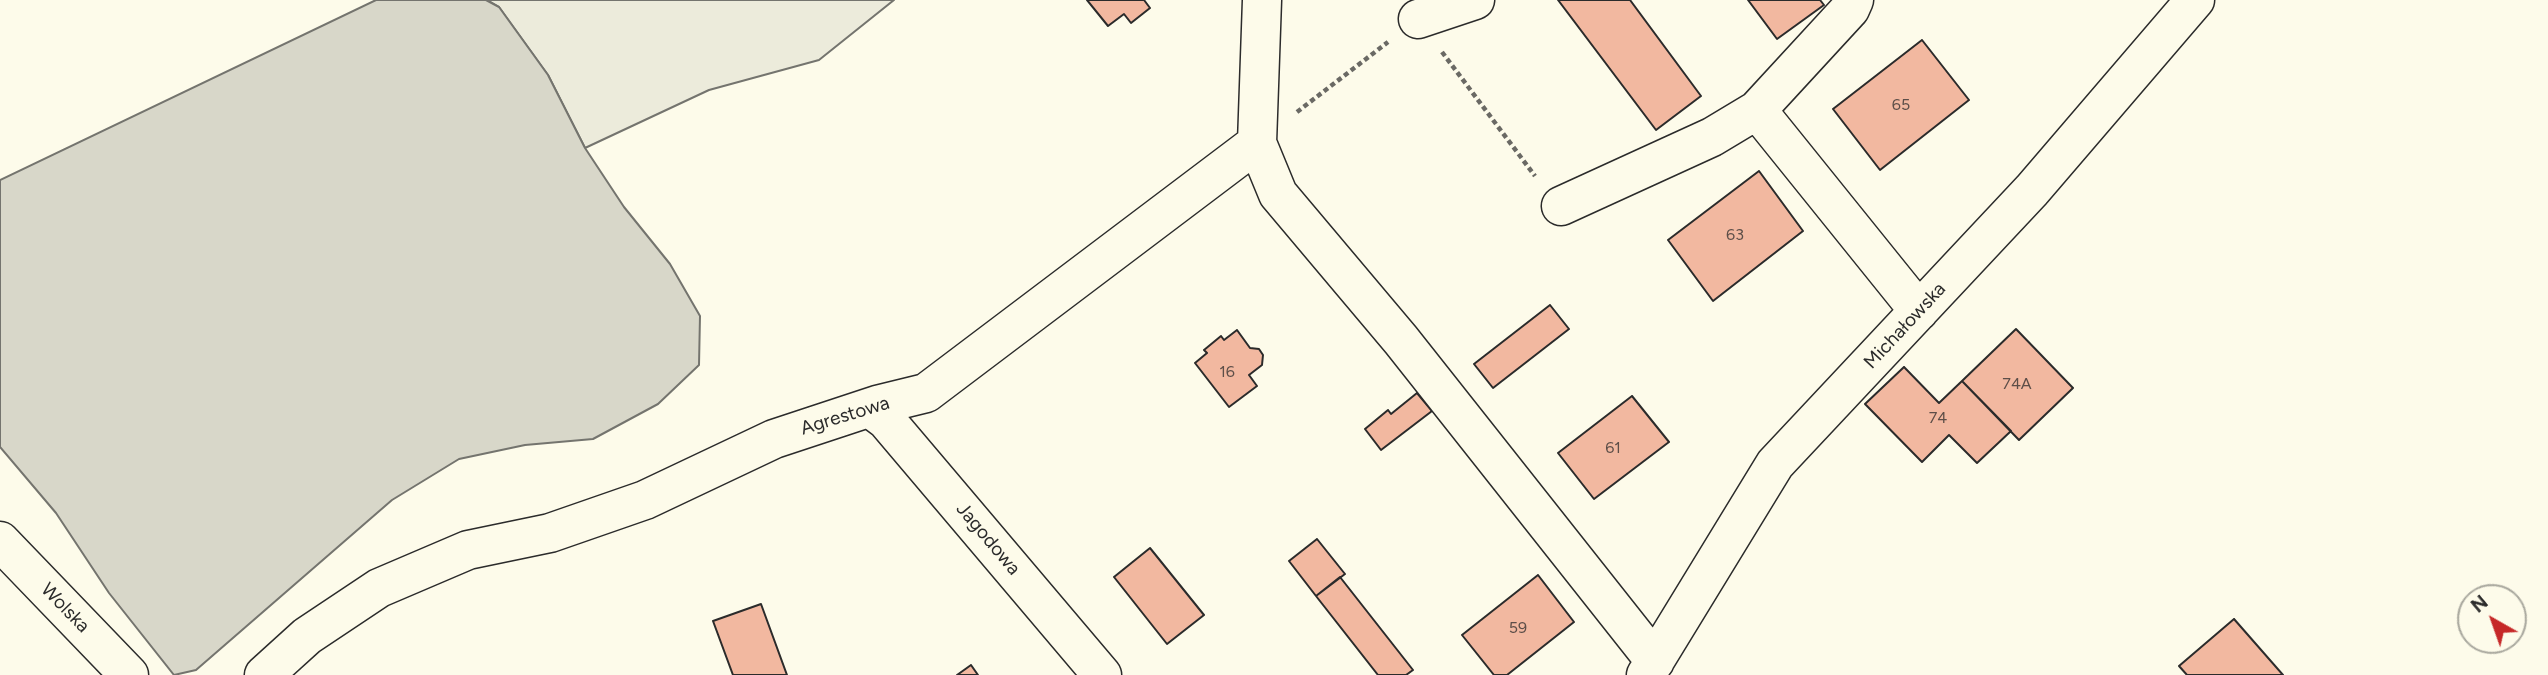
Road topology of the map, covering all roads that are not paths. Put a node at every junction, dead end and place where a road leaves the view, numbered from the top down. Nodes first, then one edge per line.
1 (1262, 0) edge
2 (1475, 0) edge
3 (1854, 0) edge
4 (2195, 0) edge
5 (1418, 19) road end
6 (1757, 110) junction
7 (1257, 143) junction
8 (1561, 206) road end
9 (1919, 311) junction
10 (870, 408) junction
11 (0, 541) edge
12 (1650, 668) edge
13 (129, 675) edge
14 (264, 675) edge
15 (1102, 675) edge

1 - 7 street
2 - 5 street
3 - 6 street
4 - 9 street, Michałowska
6 - 8 street
6 - 9 street
7 - 10 street, Agrestowa
7 - 12 street
9 - 12 street, Michałowska
10 - 14 street, Agrestowa
10 - 15 street, Jagodowa
11 - 13 street, Wolska

